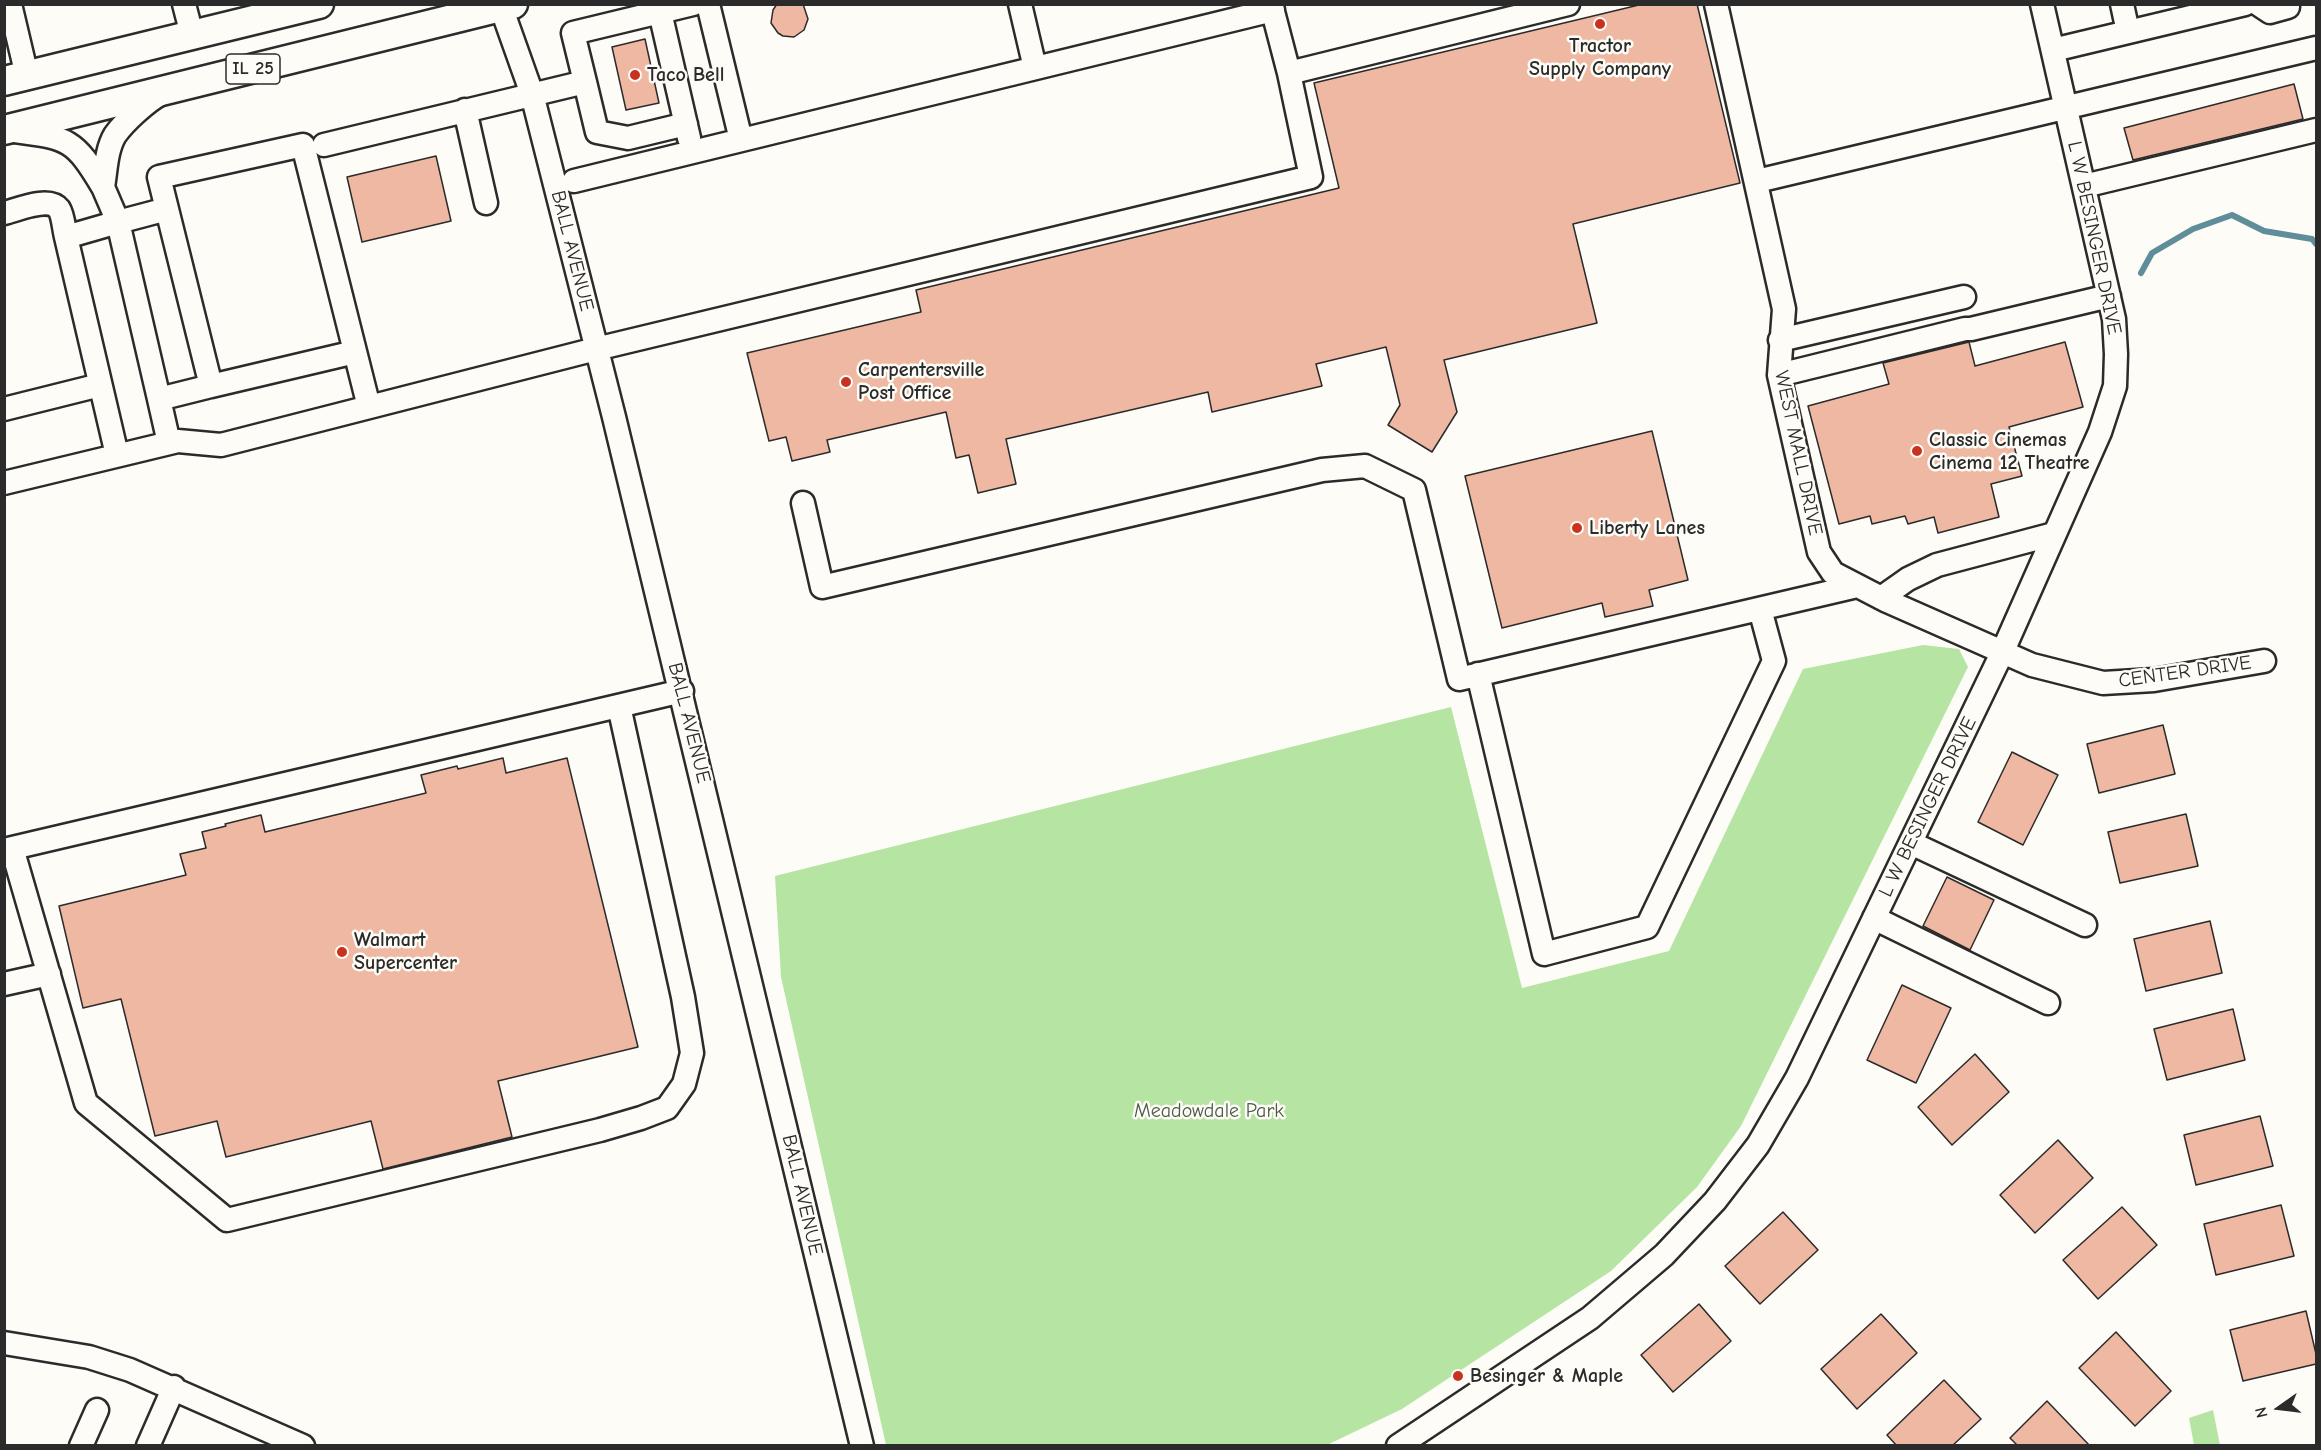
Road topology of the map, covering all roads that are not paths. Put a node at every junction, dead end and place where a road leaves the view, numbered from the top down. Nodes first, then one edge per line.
1 (10, 4) edge
2 (184, 4) edge
3 (319, 4) edge
4 (693, 4) edge
5 (708, 4) edge
6 (1020, 4) edge
7 (1568, 4) edge
8 (1716, 4) edge
9 (2042, 4) edge
10 (2122, 4) edge
11 (2245, 4) edge
12 (2258, 4) edge
13 (2288, 4) edge
14 (505, 6) edge
15 (1272, 7) edge
16 (660, 12) junction
17 (2128, 32) junction
18 (192, 35) junction
19 (2316, 48) edge
20 (2053, 50) junction
21 (1035, 68) junction
22 (1289, 73) junction
23 (16, 79) edge
24 (585, 82) junction
25 (168, 90) junction
26 (532, 94) junction
27 (2067, 109) junction
28 (465, 110) junction
29 (686, 124) junction
30 (5, 130) edge
31 (2316, 130) edge
32 (741, 140) junction
33 (314, 145) junction
34 (692, 151) junction
35 (574, 181) dead end
36 (1757, 181) junction
37 (2084, 186) junction
38 (103, 187) junction
39 (486, 203) dead end
40 (167, 209) junction
41 (4, 213) edge
42 (118, 222) junction
43 (66, 237) junction
44 (2109, 296) junction
45 (1964, 297) dead end
46 (1780, 340) junction
47 (597, 349) junction
48 (355, 352) junction
49 (1779, 375) junction
50 (100, 385) junction
51 (211, 386) junction
52 (159, 399) junction
53 (369, 407) junction
54 (4, 408) edge
55 (169, 443) junction
56 (117, 455) junction
57 (4, 483) edge
58 (803, 503) dead end
59 (2055, 534) junction
60 (1857, 586) junction
61 (1881, 598) junction
62 (1760, 609) junction
63 (2002, 653) junction
64 (2264, 661) dead end
65 (1478, 674) junction
66 (682, 691) junction
67 (619, 706) junction
68 (1911, 843) junction
69 (8, 849) edge
70 (1874, 918) junction
71 (2085, 925) dead end
72 (49, 974) junction
73 (4, 984) edge
74 (2048, 1003) dead end
75 (4, 1343) edge
76 (174, 1388) junction
77 (97, 1410) dead end
78 (152, 1444) edge
79 (81, 1446) edge
80 (303, 1446) edge
81 (862, 1446) edge
82 (1398, 1446) edge

1 - 23 street
2 - 18 street
3 - 18 main road, IL 25
4 - 16 street
5 - 32 street
6 - 21 street
7 - 22 street
8 - 36 street, WEST MALL DRIVE
9 - 20 street, L W BESINGER DRIVE
10 - 17 street
11 - 17 street
12 - 13 street
14 - 25 main road, IL 25
14 - 26 street, BALL AVENUE
15 - 21 street
15 - 22 street
16 - 24 street
16 - 29 street
17 - 20 street
18 - 23 main road, IL 25
19 - 27 street
20 - 27 street, L W BESINGER DRIVE
21 - 32 street
22 - 47 street
24 - 26 street
24 - 29 street
25 - 30 main road, IL 25
25 - 38 street
26 - 28 street
26 - 47 street, BALL AVENUE
27 - 36 street
27 - 37 street, L W BESINGER DRIVE
28 - 33 street
28 - 39 street
29 - 34 street
30 - 38 street
31 - 37 street
32 - 34 street
33 - 40 street
33 - 48 street
34 - 35 street
36 - 46 street, WEST MALL DRIVE
37 - 44 street, L W BESINGER DRIVE
38 - 42 street
40 - 42 street
40 - 51 street
41 - 43 street
42 - 43 street
42 - 52 street
43 - 50 street
44 - 49 street
44 - 59 street, L W BESINGER DRIVE
45 - 46 street
46 - 49 street, WEST MALL DRIVE
47 - 53 street
47 - 66 street, BALL AVENUE
48 - 51 street
48 - 53 street
49 - 60 street, WEST MALL DRIVE
50 - 54 street
50 - 56 street
51 - 52 street
52 - 55 street
53 - 55 street
55 - 56 street
56 - 57 street
58 - 65 street
59 - 61 street
59 - 63 street, L W BESINGER DRIVE
60 - 61 street, WEST MALL DRIVE
60 - 62 street
61 - 63 street, WEST MALL DRIVE
62 - 65 street
62 - 65 street
63 - 64 street, CENTER DRIVE
63 - 68 street, L W BESINGER DRIVE
66 - 67 street
66 - 81 street, BALL AVENUE
67 - 69 street
67 - 72 street
68 - 70 street, L W BESINGER DRIVE
68 - 71 street
69 - 72 street
70 - 74 street
70 - 82 street, L W BESINGER DRIVE
72 - 73 street
75 - 76 street
76 - 78 street
76 - 80 street
77 - 79 street

